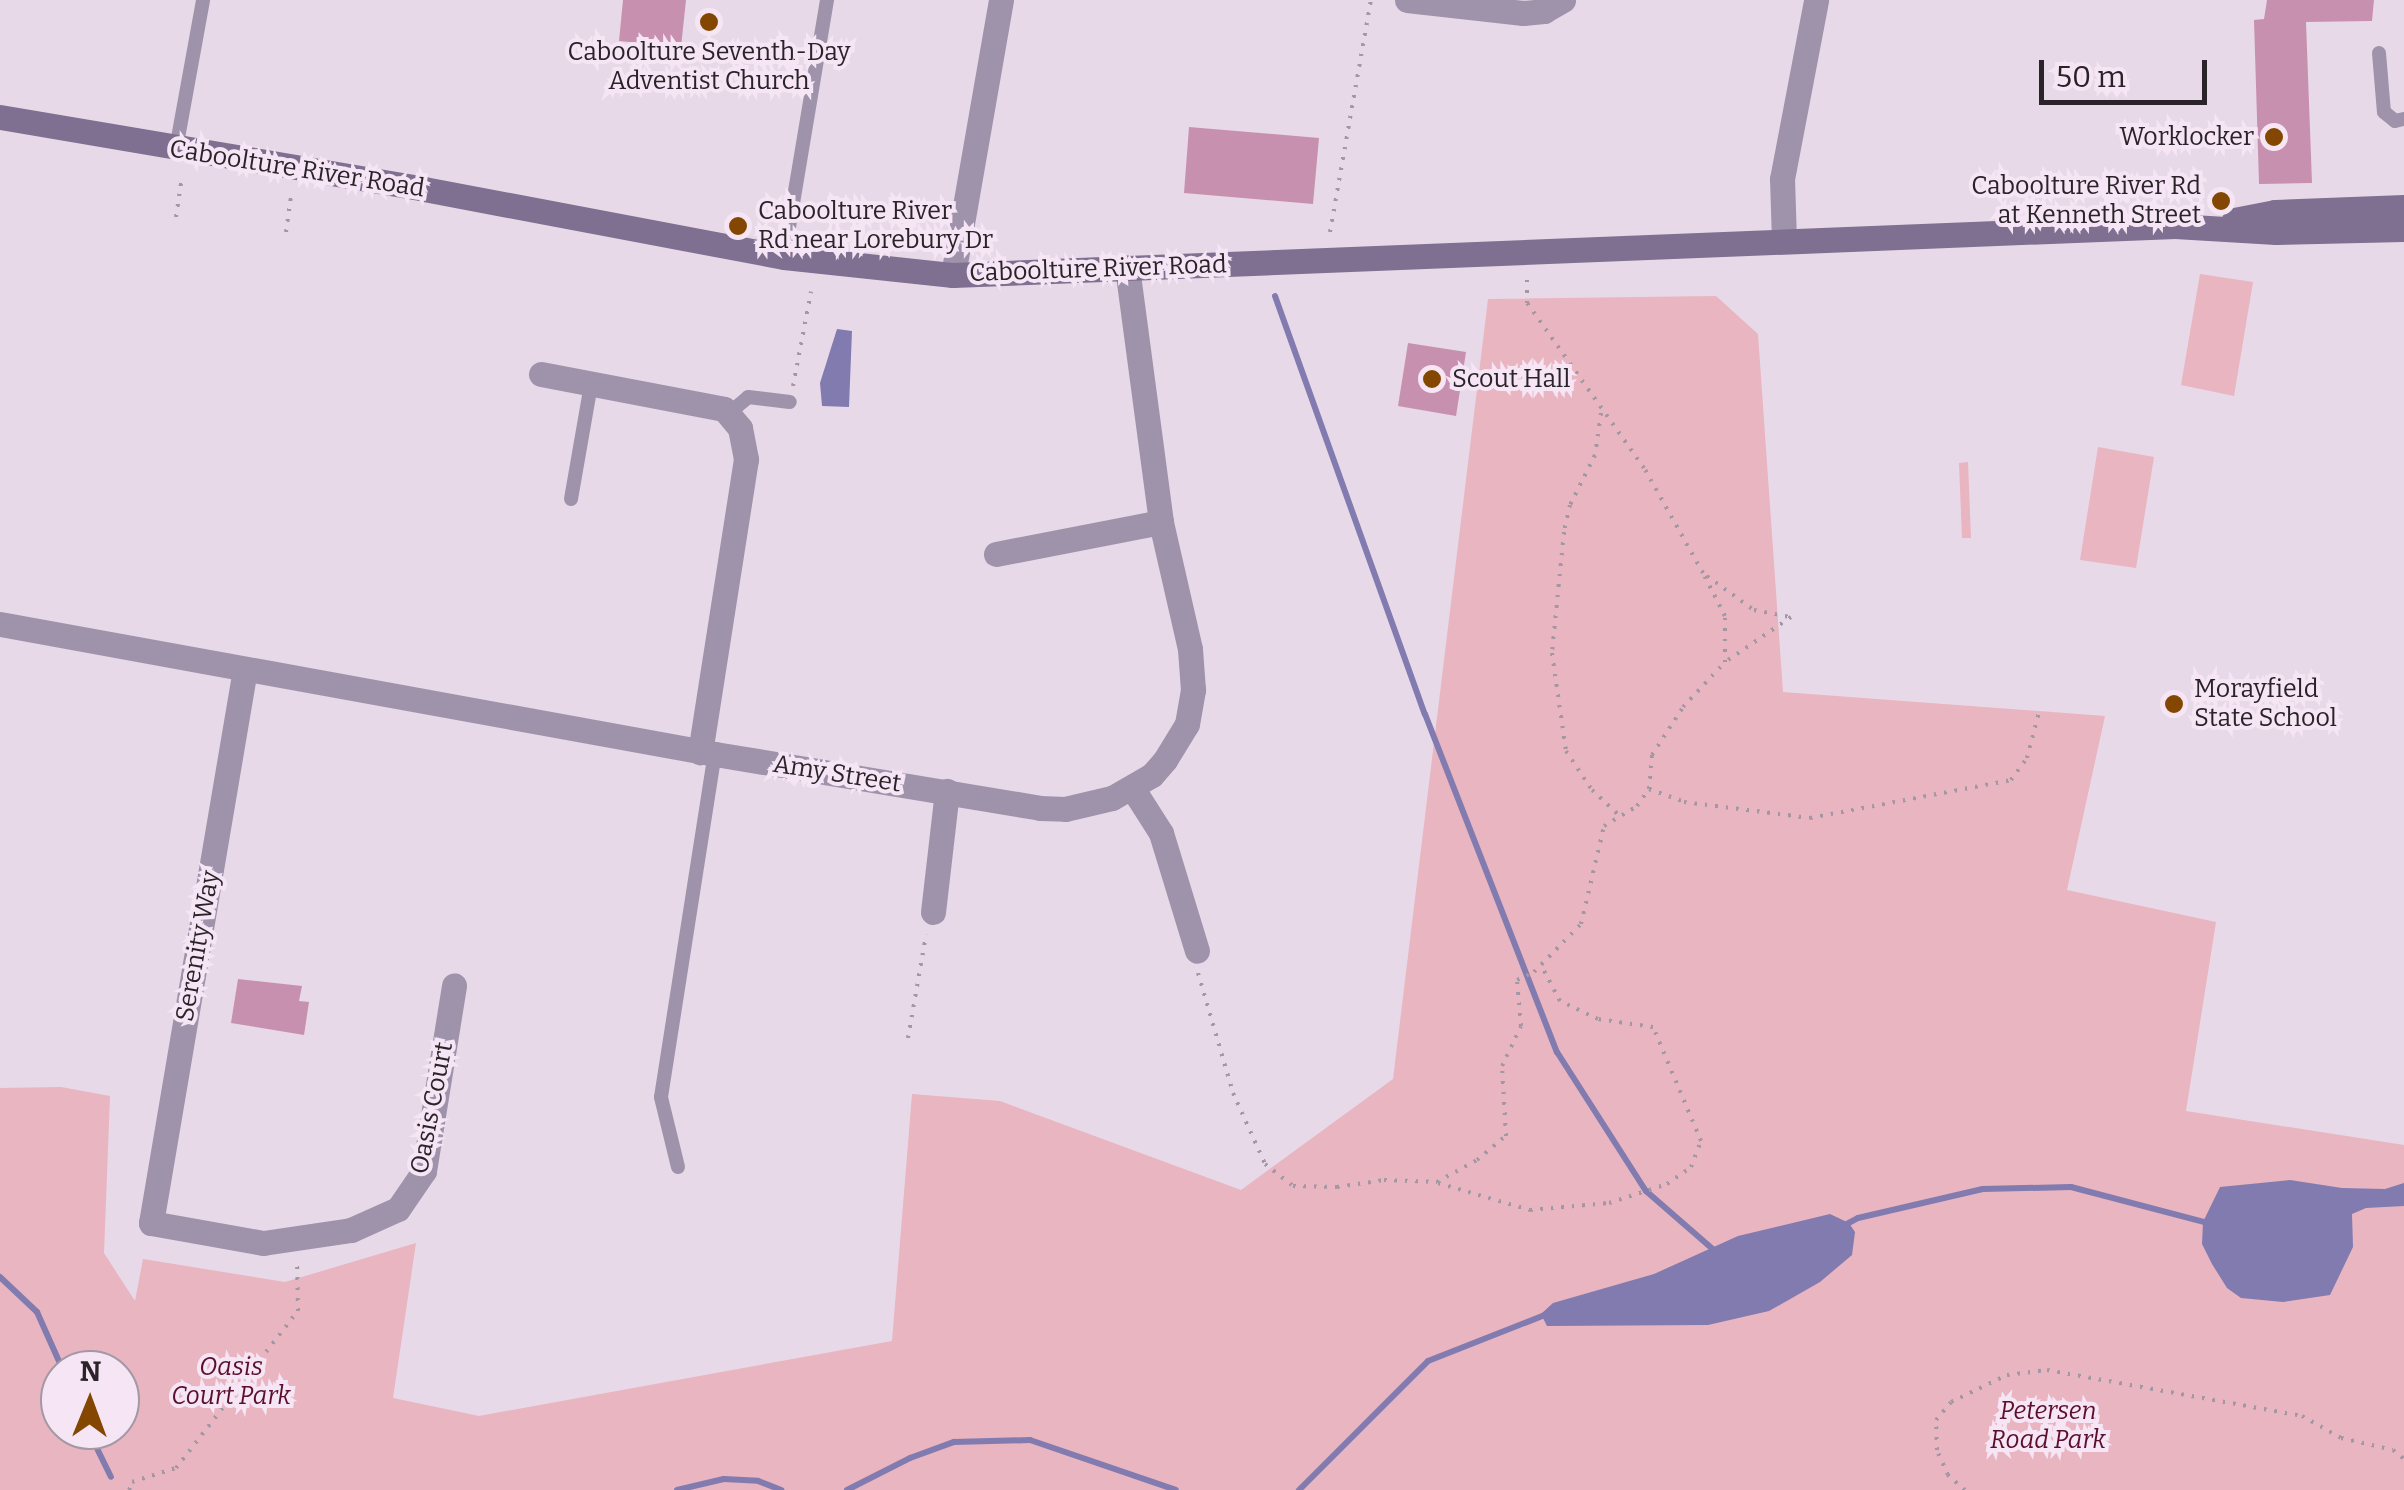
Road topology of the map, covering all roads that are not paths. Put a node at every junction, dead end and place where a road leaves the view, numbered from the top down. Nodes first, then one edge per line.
1 (203, 0) edge
2 (827, 0) edge
3 (1001, 0) edge
4 (1407, 0) edge
5 (1562, 0) edge
6 (1816, 0) edge
7 (2380, 53) dead end
8 (0, 117) edge
9 (2404, 119) edge
10 (176, 150) junction
11 (2404, 207) edge
12 (2209, 225) junction
13 (2404, 230) edge
14 (1784, 241) junction
15 (784, 258) junction
16 (1127, 267) junction
17 (953, 275) junction
18 (541, 374) dead end
19 (591, 384) junction
20 (784, 401) road end
21 (728, 414) junction
22 (571, 499) dead end
23 (1161, 522) junction
24 (996, 554) dead end
25 (0, 624) edge
26 (245, 669) junction
27 (708, 753) junction
28 (1133, 789) junction
29 (947, 792) junction
30 (932, 912) road end
31 (1197, 952) road end
32 (454, 985) dead end
33 (678, 1168) dead end
34 (150, 1223) joint

1 - 10 lane
2 - 15 lane
3 - 17 street
4 - 5 street
6 - 14 street
7 - 9 lane
8 - 10 main road, Caboolture River Road
10 - 15 main road, Caboolture River Road
11 - 12 main road, Caboolture River Road
12 - 13 main road, Caboolture River Road
12 - 14 main road, Caboolture River Road
14 - 16 main road, Caboolture River Road
15 - 17 main road, Caboolture River Road
16 - 17 main road, Caboolture River Road
16 - 23 street, Amy Street
18 - 19 street
19 - 21 street
19 - 22 lane
20 - 21 lane
21 - 27 street
23 - 24 street
23 - 28 street, Amy Street
25 - 26 street, Amy Street
26 - 27 street, Amy Street
26 - 34 street, Serenity Way
27 - 29 street, Amy Street
27 - 33 lane
28 - 29 street, Amy Street
28 - 31 street
29 - 30 street
32 - 34 street, Oasis Court

